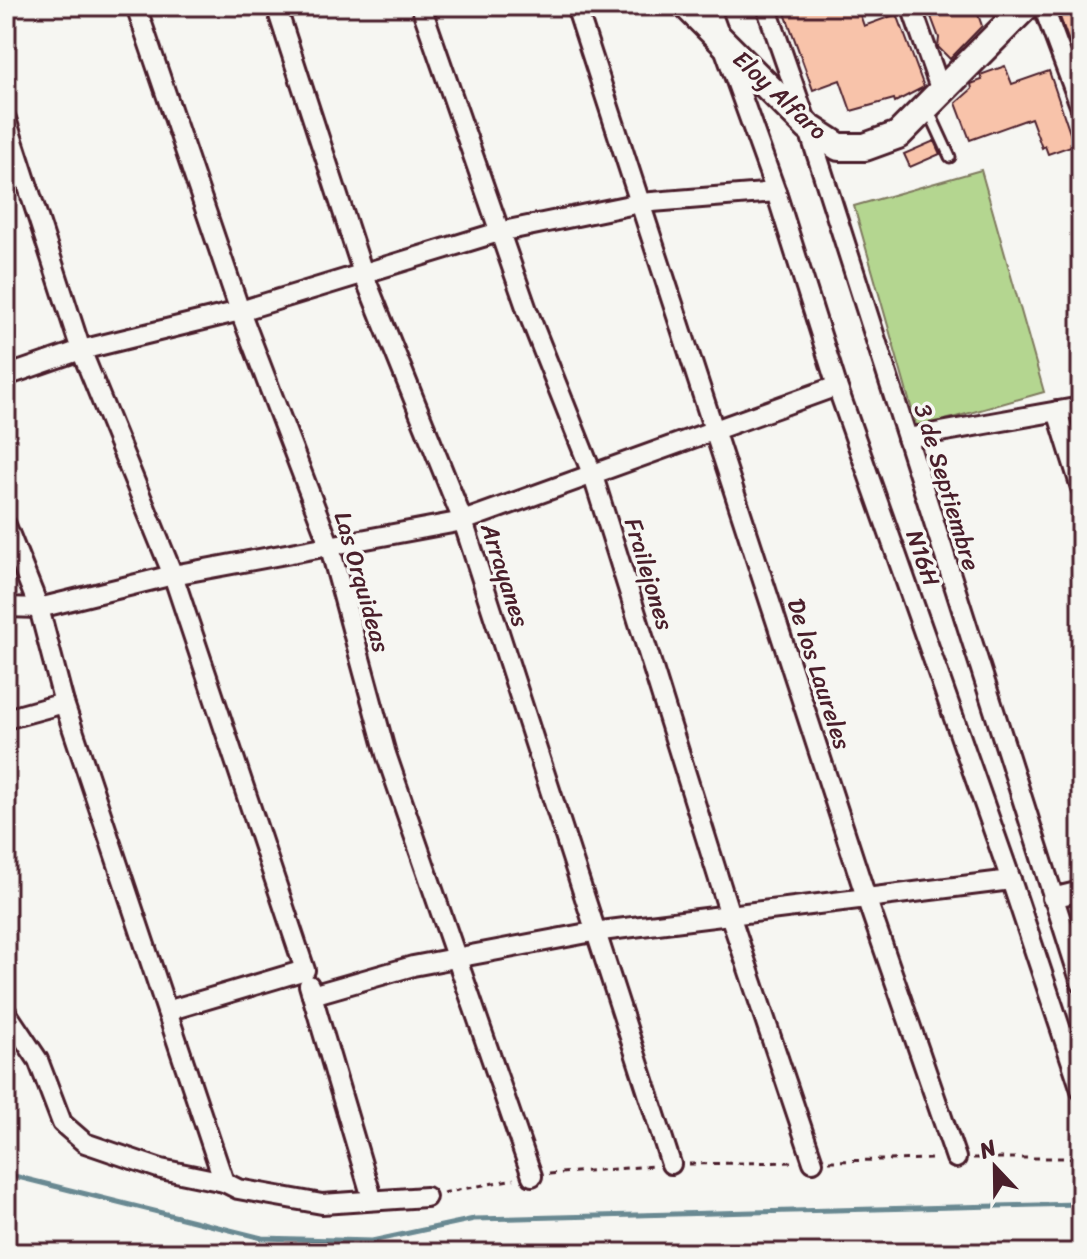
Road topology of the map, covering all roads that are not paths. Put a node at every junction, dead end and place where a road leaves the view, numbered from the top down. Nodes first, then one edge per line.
1 (136, 6) edge
2 (276, 6) edge
3 (421, 6) edge
4 (576, 6) edge
5 (687, 6) edge
6 (709, 6) edge
7 (766, 6) edge
8 (911, 6) edge
9 (1026, 6) edge
10 (1043, 6) edge
11 (721, 40) junction
12 (934, 98) junction
13 (1081, 108) edge
14 (6, 119) edge
15 (808, 127) junction
16 (950, 157) dead end
17 (776, 192) junction
18 (640, 203) junction
19 (499, 232) junction
20 (363, 273) junction
21 (240, 311) junction
22 (81, 350) junction
23 (6, 376) edge
24 (837, 386) junction
25 (1081, 407) edge
26 (1057, 411) junction
27 (715, 431) junction
28 (907, 438) junction
29 (593, 476) junction
30 (1081, 488) edge
31 (463, 521) junction
32 (6, 525) edge
33 (329, 544) junction
34 (173, 575) junction
35 (6, 607) edge
36 (39, 608) junction
37 (64, 703) junction
38 (6, 719) edge
39 (1011, 880) junction
40 (1081, 891) edge
41 (1052, 898) junction
42 (867, 900) junction
43 (730, 915) junction
44 (593, 932) junction
45 (458, 959) junction
46 (305, 970) junction
47 (1081, 983) edge
48 (312, 995) junction
49 (167, 1011) junction
50 (6, 1012) edge
51 (1081, 1090) edge
52 (956, 1158) road end
53 (813, 1162) road end
54 (671, 1164) road end
55 (532, 1176) road end
56 (224, 1182) junction
57 (426, 1197) road end
58 (372, 1198) junction

1 - 21 street, Las Orquideas
2 - 20 street, Arrayanes
3 - 19 street, Frailejones
4 - 18 street, De los Laureles
5 - 11 street, Eloy Alfaro
6 - 11 street, N16H
7 - 15 street, 3 de Septiembre
8 - 12 street
9 - 12 street, Eloy Alfaro
10 - 13 street
11 - 15 street, Eloy Alfaro
11 - 17 street, N16H
12 - 15 street, Eloy Alfaro
12 - 16 lane
14 - 22 street
15 - 28 street, 3 de Septiembre
17 - 18 street
17 - 24 street, N16H
18 - 19 street
18 - 27 street, De los Laureles
19 - 20 street
19 - 29 street, Frailejones
20 - 21 street
20 - 31 street, Arrayanes
21 - 22 street
21 - 33 street, Las Orquideas
22 - 23 street
22 - 34 street
24 - 27 street
24 - 39 street, N16H
25 - 26 street
26 - 28 street
26 - 30 street
27 - 29 street
27 - 42 street, De los Laureles
28 - 41 street, 3 de Septiembre
29 - 31 street
29 - 43 street, Frailejones
31 - 33 street
31 - 44 street, Arrayanes
32 - 36 street
33 - 34 street
33 - 45 street, Las Orquideas
34 - 36 street
34 - 46 street
35 - 36 street
36 - 37 street
37 - 38 street
37 - 49 street
39 - 42 street
39 - 51 street, N16H
40 - 41 street
41 - 47 street, 3 de Septiembre
42 - 43 street
42 - 52 street, De los Laureles
43 - 44 street
43 - 53 street, Frailejones
44 - 45 street
44 - 54 street, Arrayanes
45 - 48 street
45 - 55 street, Las Orquideas
46 - 48 street
46 - 49 street
48 - 58 street
49 - 56 street
50 - 56 street
56 - 58 street
57 - 58 street

